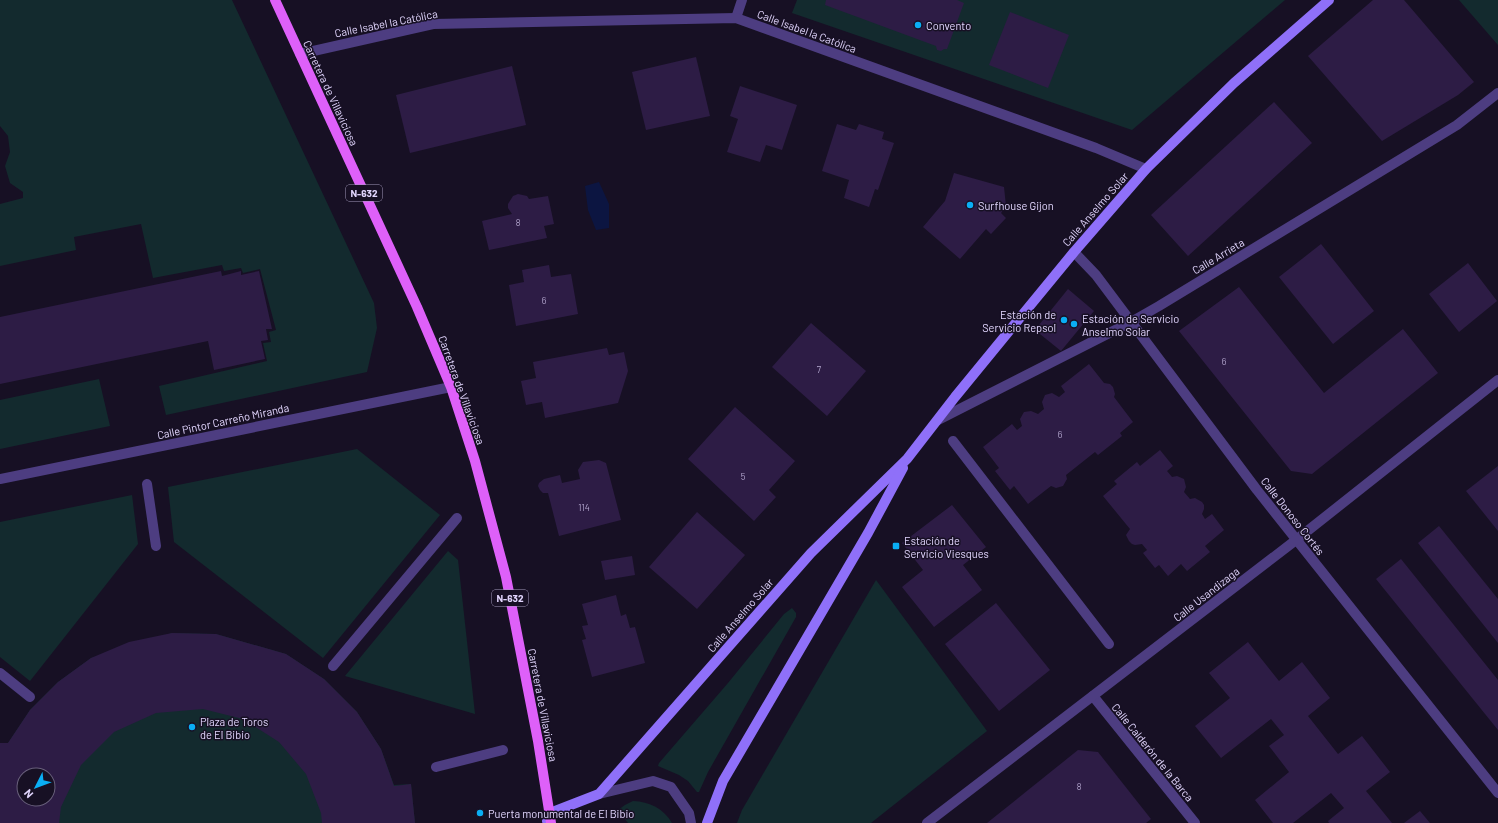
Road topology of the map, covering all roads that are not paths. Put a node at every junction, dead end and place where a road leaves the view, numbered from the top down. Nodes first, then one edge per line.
1 (275, 0) edge
2 (742, 0) edge
3 (1329, 0) edge
4 (736, 18) junction
5 (300, 54) junction
6 (1498, 93) edge
7 (1146, 169) junction
8 (1074, 252) junction
9 (1131, 322) junction
10 (1498, 380) edge
11 (451, 387) junction
12 (938, 420) junction
13 (954, 441) dead end
14 (908, 459) junction
15 (0, 479) edge
16 (147, 484) dead end
17 (457, 518) dead end
18 (1296, 540) junction
19 (156, 546) dead end
20 (1109, 644) dead end
21 (333, 666) dead end
22 (0, 673) edge
23 (1093, 696) junction
24 (30, 697) dead end
25 (503, 750) dead end
26 (436, 767) dead end
27 (1498, 793) edge
28 (598, 794) junction
29 (550, 818) edge
30 (546, 823) edge
31 (690, 823) edge
32 (707, 823) edge
33 (927, 823) edge
34 (1195, 823) edge

1 - 5 main road, Carretera de Villaviciosa / N-632
2 - 4 street
3 - 7 main road, Calle Anselmo Solar
4 - 5 street, Calle Isabel la Católica
4 - 7 street, Calle Isabel la Católica
5 - 11 main road, Carretera de Villaviciosa / N-632
6 - 9 street, Calle Arrieta
7 - 8 main road, Calle Anselmo Solar
8 - 9 street, Calle Donoso Cortés
8 - 12 main road, Calle Anselmo Solar
9 - 12 street, Calle Arrieta
9 - 18 street, Calle Donoso Cortés
10 - 18 street, Calle Usandizaga
11 - 15 street, Calle Pintor Carreño Miranda
11 - 29 main road, Carretera de Villaviciosa / N-632
12 - 14 main road, Calle Anselmo Solar
13 - 20 street
14 - 28 main road, Calle Anselmo Solar
14 - 32 main road, Calle Anselmo Solar
16 - 19 street
17 - 21 street
18 - 23 street, Calle Usandizaga
18 - 27 street, Calle Donoso Cortés
22 - 24 street
23 - 33 street, Calle Usandizaga
23 - 34 street, Calle Calderón de la Barca
25 - 26 street
28 - 29 main road
28 - 31 street
29 - 30 main road

